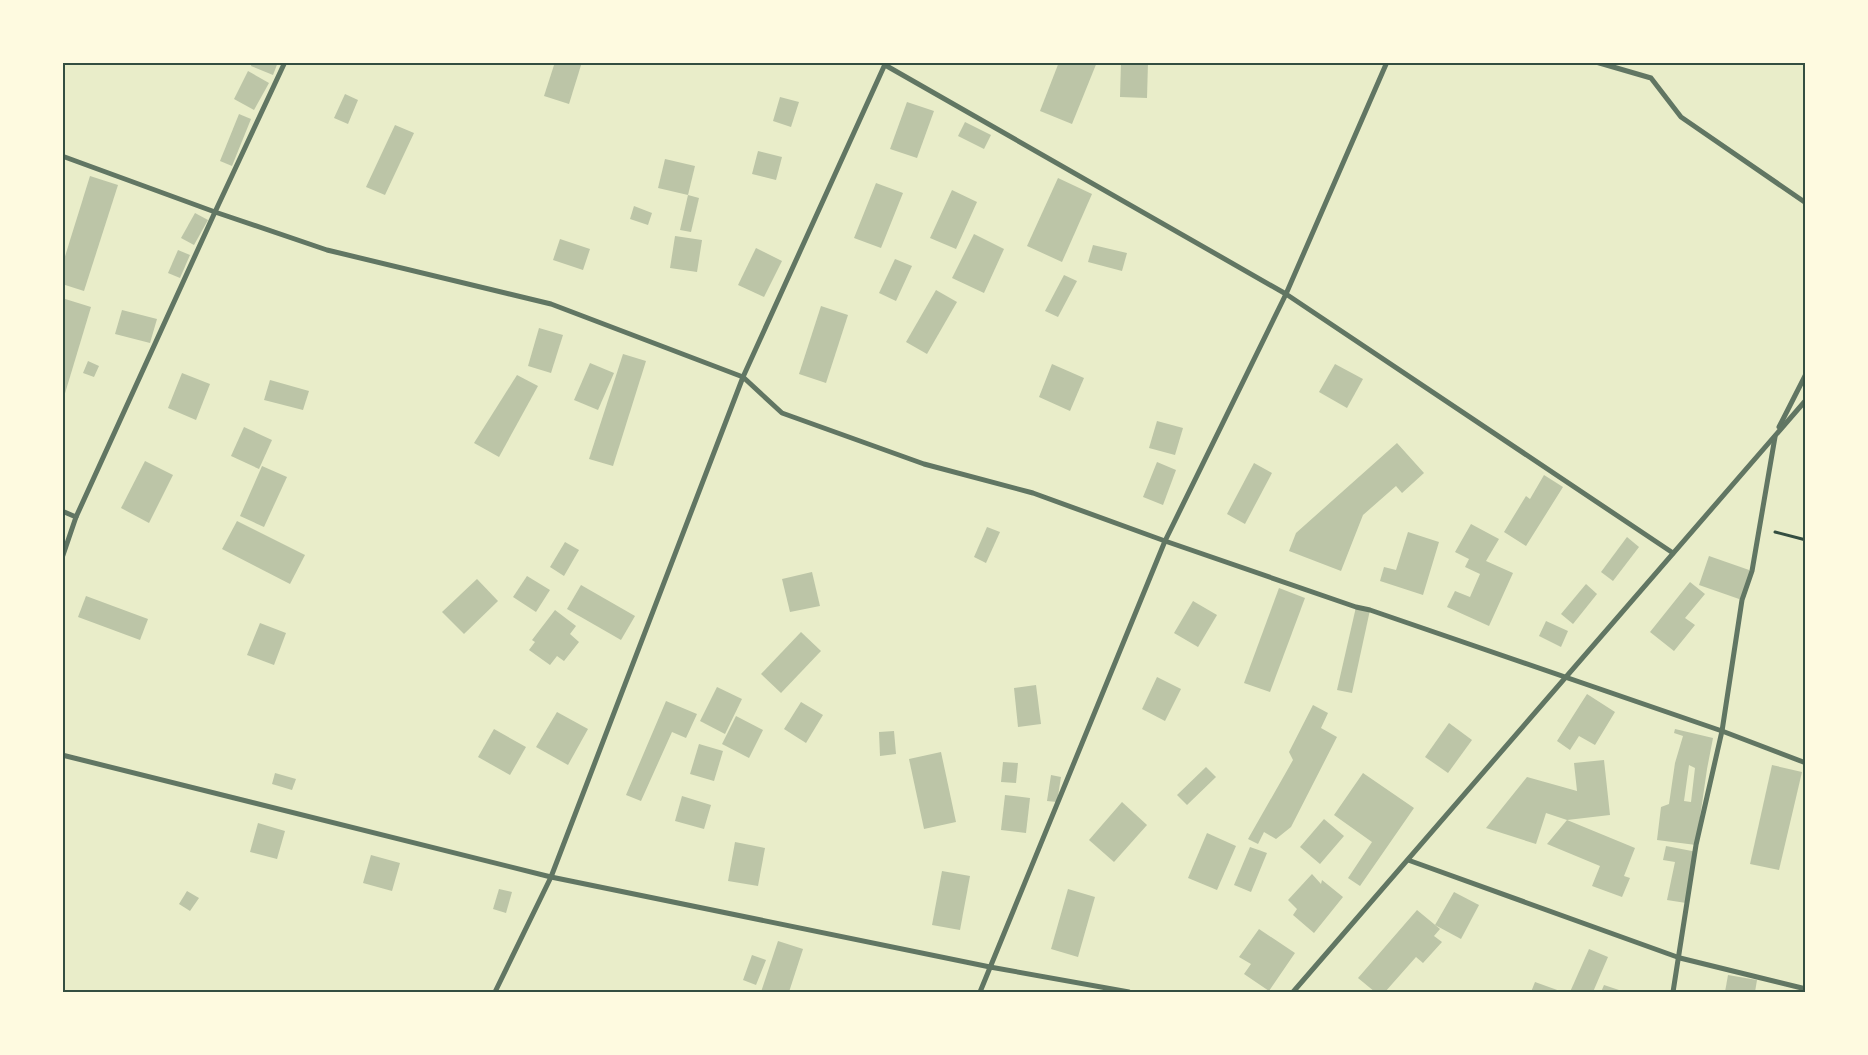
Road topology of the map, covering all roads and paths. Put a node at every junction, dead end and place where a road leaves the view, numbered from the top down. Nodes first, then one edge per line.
1 (285, 62) edge
2 (1387, 62) edge
3 (1596, 62) edge
4 (885, 64) edge
5 (62, 156) edge
6 (1806, 203) edge
7 (215, 212) junction
8 (1286, 294) junction
9 (1806, 374) edge
10 (743, 377) junction
11 (1806, 400) edge
12 (1775, 435) junction
13 (62, 510) edge
14 (76, 517) junction
15 (1758, 528) junction
16 (1806, 540) edge
17 (1165, 541) junction
18 (1673, 553) junction
19 (62, 558) edge
20 (1566, 677) junction
21 (1722, 730) junction
22 (62, 755) edge
23 (1806, 763) edge
24 (1408, 860) junction
25 (551, 877) junction
26 (1680, 958) junction
27 (990, 967) junction
28 (1806, 989) edge
29 (495, 992) edge
30 (980, 992) edge
31 (1129, 992) edge
32 (1293, 992) edge
33 (1673, 992) edge

1 - 7 street
2 - 8 street
3 - 6 street
4 - 8 street
4 - 10 street
5 - 7 street
7 - 10 street
7 - 14 street
8 - 17 street
8 - 18 street
9 - 12 street
10 - 17 street
10 - 25 street
11 - 12 street
12 - 15 street
12 - 18 street
13 - 14 street
14 - 19 street
15 - 16 path
15 - 21 street
17 - 20 street
17 - 27 street
18 - 20 street
20 - 21 street
20 - 24 street
21 - 23 street
21 - 26 street
22 - 25 street
24 - 26 street
24 - 32 street
25 - 27 street
25 - 29 street
26 - 28 street
26 - 33 street
27 - 30 street
27 - 31 street

